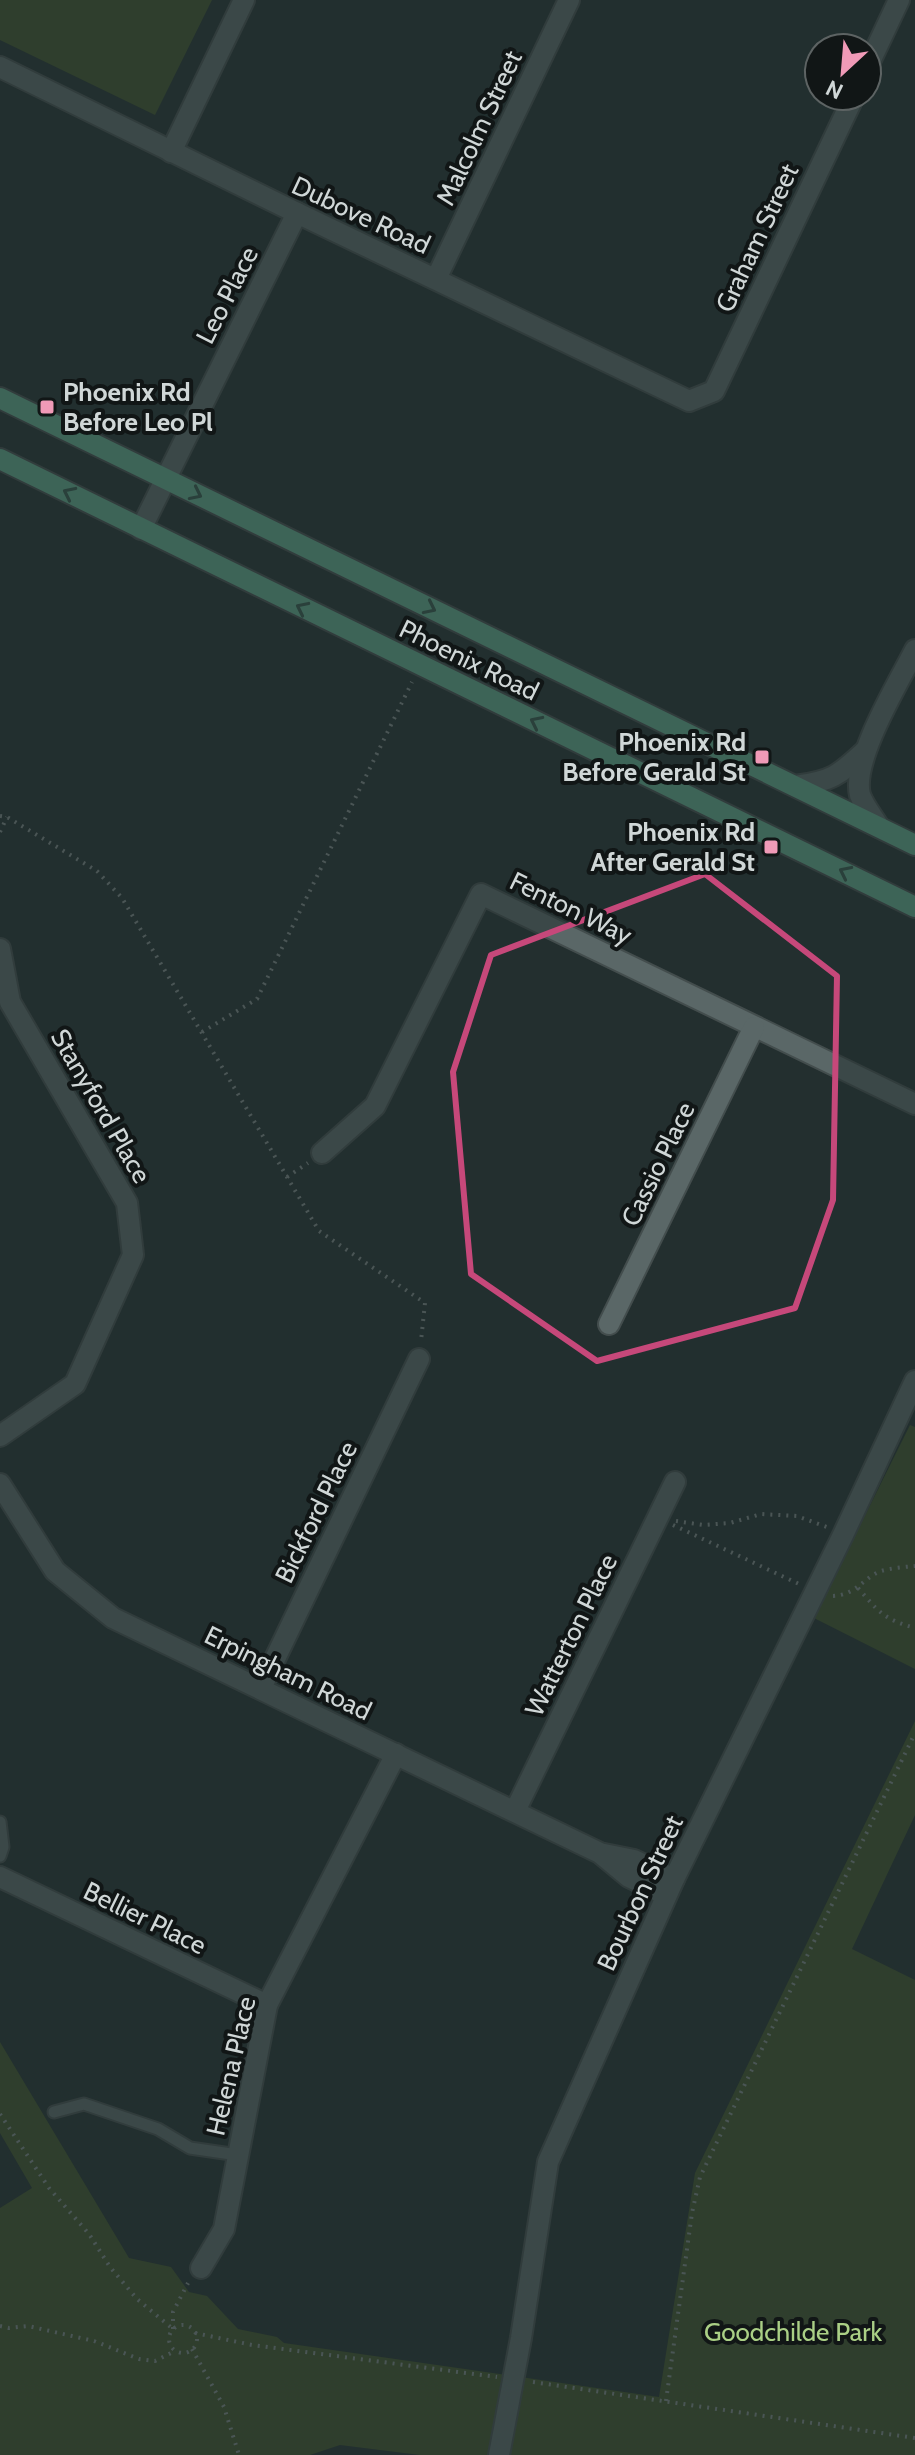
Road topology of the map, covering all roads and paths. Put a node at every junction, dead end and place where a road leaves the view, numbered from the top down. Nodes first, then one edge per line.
1 (244, 0) edge
2 (569, 0) edge
3 (899, 0) edge
4 (883, 34) edge
5 (0, 67) edge
6 (846, 112) edge
7 (171, 152) junction
8 (297, 213) junction
9 (436, 279) junction
10 (701, 395) joint
11 (0, 398) edge
12 (0, 459) edge
13 (165, 478) junction
14 (141, 529) junction
15 (915, 650) edge
16 (414, 678) dead end
17 (865, 751) junction
18 (795, 786) junction
19 (0, 816) edge
20 (7, 817) junction
21 (879, 827) junction
22 (0, 832) edge
23 (915, 845) edge
24 (915, 907) edge
25 (0, 949) edge
26 (754, 1027) junction
27 (202, 1032) junction
28 (915, 1104) edge
29 (322, 1153) dead end
30 (609, 1324) dead end
31 (419, 1359) joint
32 (915, 1381) edge
33 (0, 1436) edge
34 (675, 1482) dead end
35 (0, 1484) edge
36 (657, 1518) junction
37 (843, 1535) junction
38 (915, 1566) edge
39 (858, 1588) junction
40 (814, 1591) junction
41 (915, 1628) edge
42 (261, 1688) junction
43 (915, 1733) edge
44 (396, 1754) junction
45 (515, 1811) junction
46 (0, 1822) edge
47 (0, 1856) edge
48 (0, 1877) edge
49 (670, 1887) junction
50 (267, 2005) junction
51 (54, 2112) dead end
52 (0, 2114) edge
53 (238, 2155) junction
54 (201, 2268) joint
55 (0, 2326) edge
56 (173, 2329) junction
57 (195, 2333) junction
58 (192, 2349) junction
59 (175, 2351) junction
60 (512, 2380) junction
61 (666, 2401) junction
62 (915, 2438) edge
63 (239, 2455) edge
64 (499, 2455) edge

1 - 7 street
2 - 9 street, Malcolm Street
3 - 4 street
5 - 7 street, Dubove Road
6 - 10 street, Graham Street
7 - 8 street, Dubove Road
8 - 9 street, Dubove Road
8 - 13 street, Leo Place
9 - 10 street, Dubove Road
11 - 13 main road, Phoenix Road
14 -> 12 main road, Phoenix Road
13 - 14 street, Leo Place
13 -> 18 main road, Phoenix Road
24 -> 14 main road, Phoenix Road
15 - 17 street
16 - 27 path
17 - 18 street
17 - 21 street
18 - 21 main road, Phoenix Road
19 - 20 path
20 - 22 path
20 - 27 path
21 - 23 main road, Phoenix Road
25 - 33 street, Stanyford Place
26 - 28 street, Fenton Way
26 - 29 street, Fenton Way
26 - 30 street, Cassio Place
27 - 31 path
31 - 42 street, Bickford Place
32 - 37 street, Bourbon Street
34 - 36 street, Watterton Place
35 - 42 street, Erpingham Road
36 - 37 path
36 - 40 path
36 - 45 street, Watterton Place
37 - 40 street, Bourbon Street
38 - 39 path
39 - 40 path
39 - 41 path
40 - 49 street, Bourbon Street
42 - 44 street, Erpingham Road
43 - 61 path
44 - 45 street, Erpingham Road
44 - 50 street, Helena Place
45 - 49 street, Erpingham Road
46 - 47 lane
48 - 50 street, Bellier Place
49 - 60 street, Bourbon Street
50 - 53 street, Helena Place
51 - 53 lane
52 - 56 path
53 - 54 street, Helena Place
54 - 56 path
55 - 59 path
56 - 57 path
56 - 59 path
57 - 58 path
57 - 60 path
58 - 59 path
58 - 63 path
60 - 61 path
60 - 64 street, Bourbon Street
61 - 62 path

